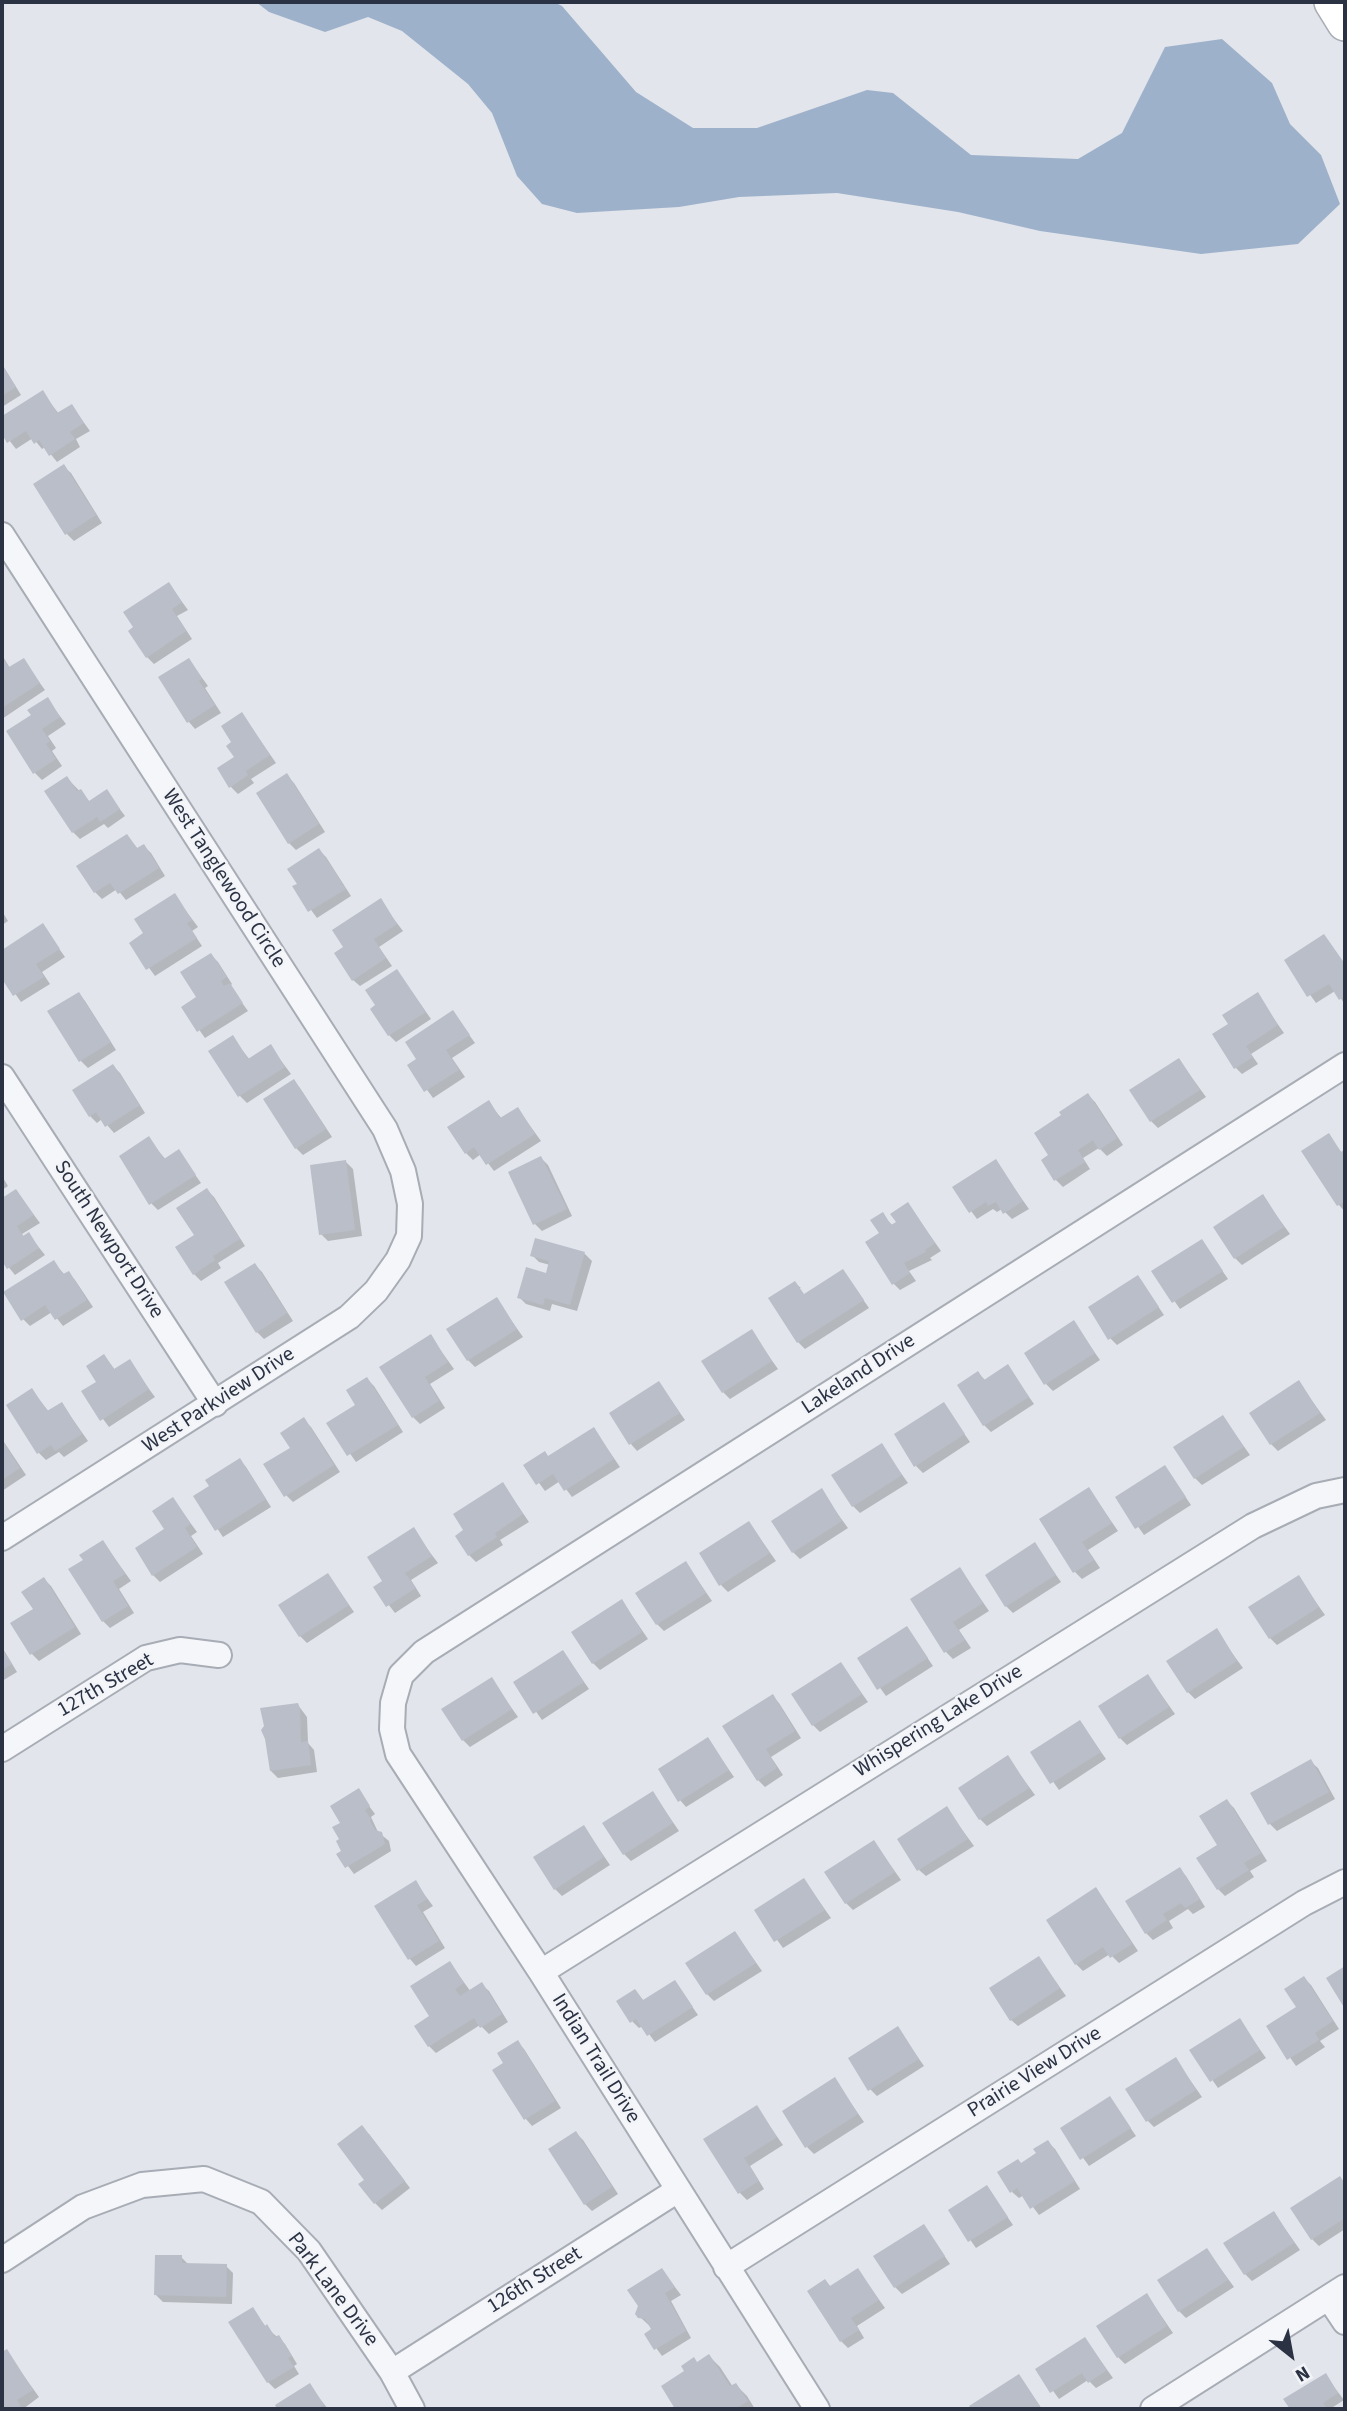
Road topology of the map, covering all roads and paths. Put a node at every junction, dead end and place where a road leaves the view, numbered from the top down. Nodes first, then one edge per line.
1 (1332, 2) edge
2 (1345, 23) edge
3 (2, 535) edge
4 (1345, 1065) edge
5 (2, 1077) edge
6 (409, 1236) joint
7 (215, 1404) junction
8 (1345, 1490) edge
9 (2, 1538) edge
10 (219, 1655) dead end
11 (393, 1703) joint
12 (2, 1749) edge
13 (1345, 1882) edge
14 (541, 1972) junction
15 (678, 2190) junction
16 (2, 2260) edge
17 (726, 2267) junction
18 (1337, 2292) edge
19 (1345, 2322) edge
20 (392, 2372) junction
21 (412, 2409) edge
22 (817, 2409) edge
23 (1153, 2409) edge

1 - 2 street
3 - 6 street, West Tanglewood Circle
4 - 11 street, Lakeland Drive
5 - 7 street, South Newport Drive
6 - 7 street, West Parkview Drive
7 - 9 street, West Parkview Drive
8 - 14 street, Whispering Lake Drive
10 - 12 street, 127th Street
11 - 14 street, Indian Trail Drive
13 - 17 street, Prairie View Drive
14 - 15 street, Indian Trail Drive
15 - 17 street, Indian Trail Drive
15 - 20 street, 126th Street
16 - 20 street, Park Lane Drive
17 - 22 street, Indian Trail Drive
18 - 19 street
18 - 23 street
20 - 21 street, Park Lane Drive

